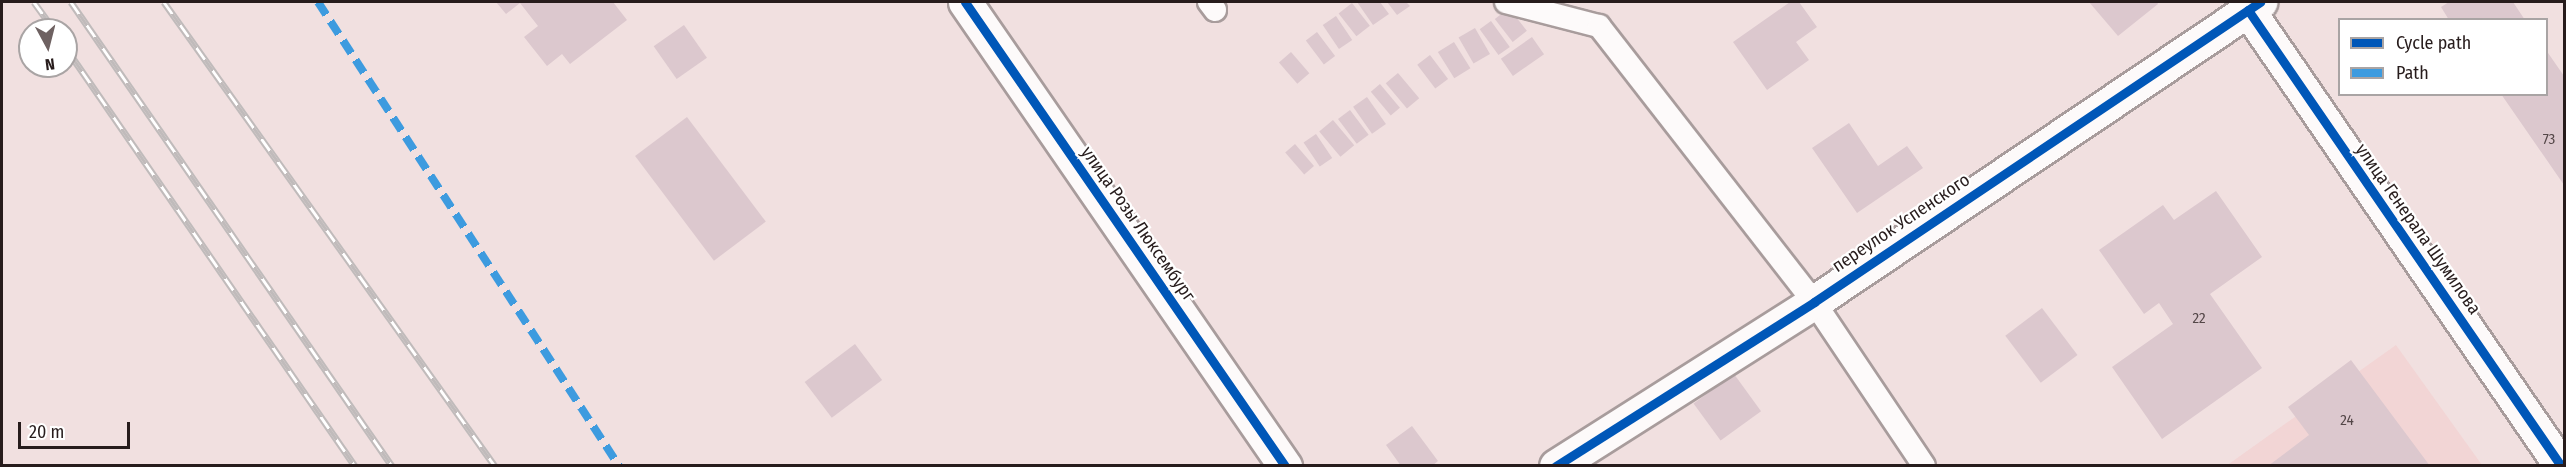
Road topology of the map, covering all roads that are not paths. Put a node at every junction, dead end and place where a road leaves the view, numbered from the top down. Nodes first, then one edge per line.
1 (965, 2) edge
2 (1506, 2) edge
3 (2254, 6) edge
4 (1814, 302) junction
5 (1285, 465) edge
6 (1556, 465) edge
7 (1924, 465) edge
8 (2561, 465) edge

1 - 5 street, улица Розы Люксембург
2 - 4 lane
3 - 4 street, переулок Успенского
3 - 8 street, улица Генерала Шумилова
4 - 6 street, переулок Успенского
4 - 7 lane

